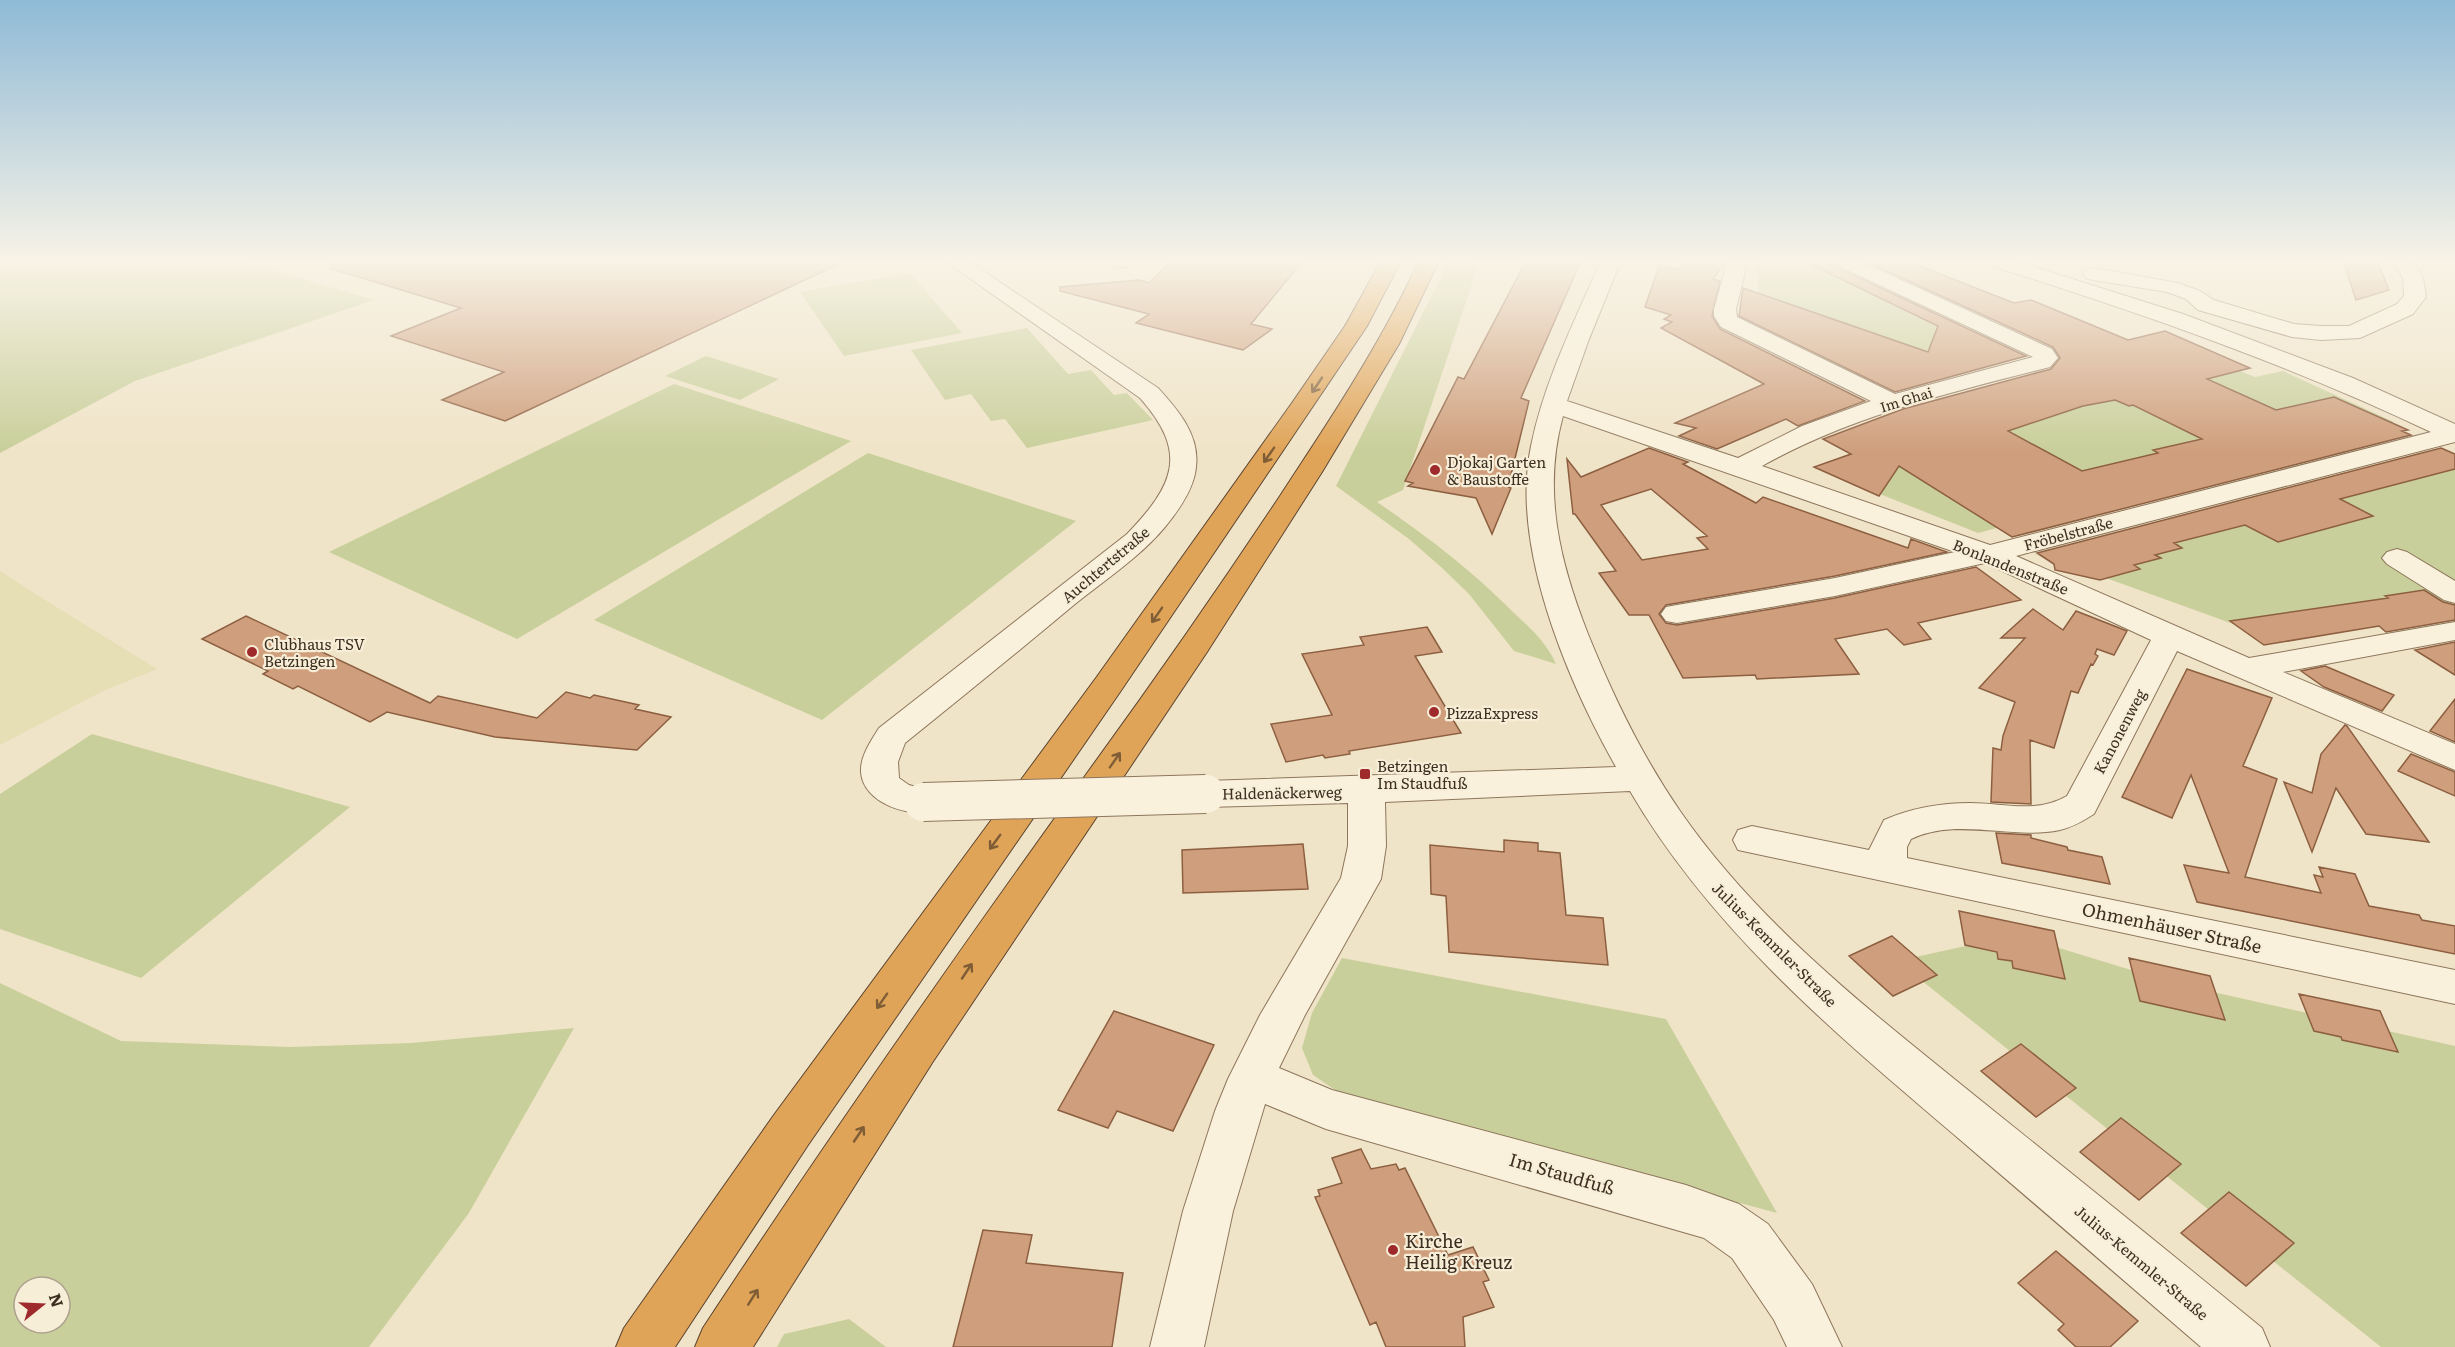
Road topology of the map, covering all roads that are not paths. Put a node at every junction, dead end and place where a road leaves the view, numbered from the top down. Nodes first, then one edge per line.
1 (1050, 326) edge
2 (1356, 326) edge
3 (1398, 326) edge
4 (1585, 326) edge
5 (1738, 326) edge
6 (1982, 326) edge
7 (2197, 326) edge
8 (2278, 326) edge
9 (2368, 326) edge
10 (1892, 402) junction
11 (1554, 405) junction
12 (2455, 434) edge
13 (1740, 467) junction
14 (1988, 554) junction
15 (2397, 558) dead end
16 (2455, 594) edge
17 (1677, 614) dead end
18 (2455, 631) edge
19 (2169, 636) junction
20 (2245, 669) junction
21 (2455, 758) edge
22 (1641, 778) junction
23 (1366, 790) junction
24 (923, 802) joint
25 (1752, 840) dead end
26 (1888, 869) junction
27 (2455, 987) edge
28 (1252, 1077) junction
29 (643, 1347) edge
30 (722, 1347) edge
31 (1177, 1347) edge
32 (1815, 1347) edge
33 (2243, 1347) edge

1 - 24 street, Auchtertstraße
2 -> 29 highway
30 -> 3 highway
4 - 11 street, Julius-Kemmler-Straße
5 - 10 street
6 - 10 street, Im Ghai
7 - 12 street
8 - 9 street
10 - 13 street, Im Ghai
11 - 13 street, Bonlandenstraße
11 - 22 street, Julius-Kemmler-Straße
12 - 14 street, Fröbelstraße
13 - 14 street, Bonlandenstraße
14 - 17 street, Fröbelstraße
14 - 19 street, Bonlandenstraße
15 - 16 street
18 - 20 street
19 - 20 street, Bonlandenstraße
19 - 26 street, Kanonenweg
20 - 21 street, Bonlandenstraße
22 - 23 street, Haldenäckerweg
22 - 33 street, Julius-Kemmler-Straße
23 - 24 street, Haldenäckerweg, bridge
23 - 28 street
25 - 26 street, Ohmenhäuser Straße
26 - 27 street, Ohmenhäuser Straße
28 - 31 street
28 - 32 street, Im Staudfuß

